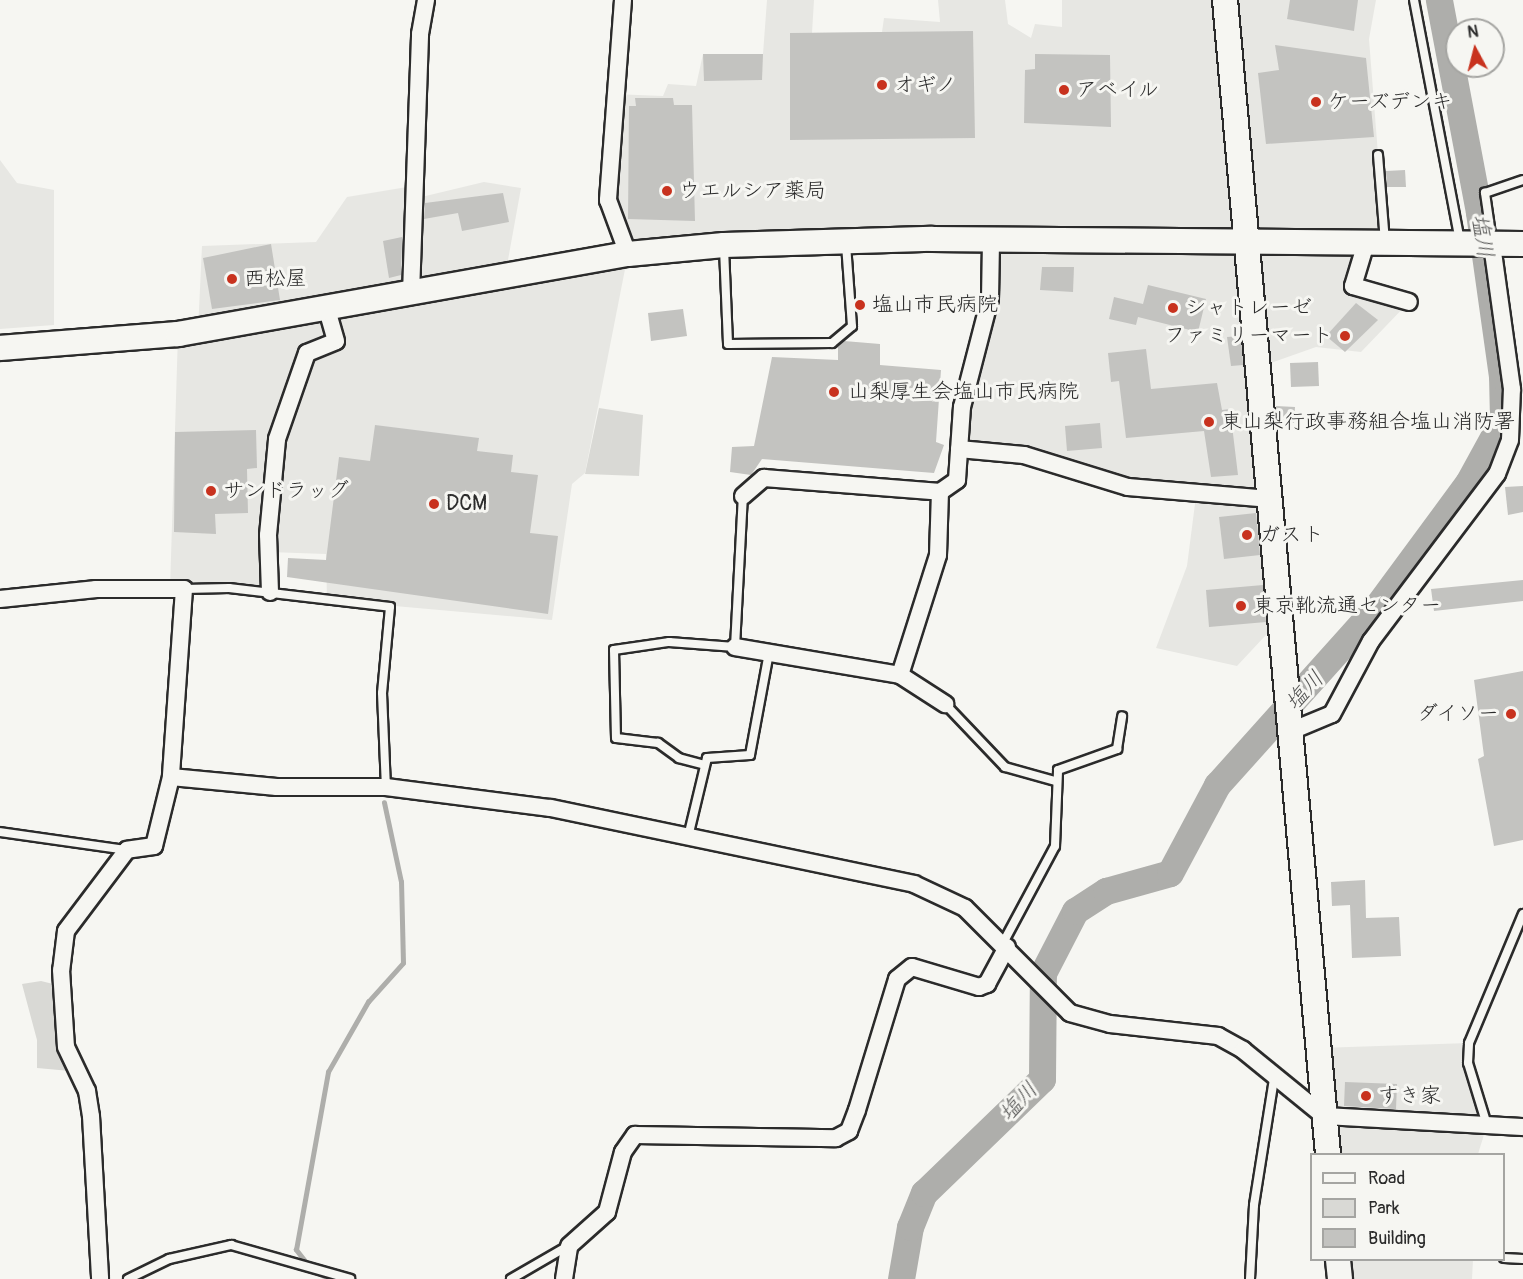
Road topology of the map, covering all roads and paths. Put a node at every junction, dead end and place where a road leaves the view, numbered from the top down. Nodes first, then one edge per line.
1 (426, 0) edge
2 (623, 0) edge
3 (1225, 0) edge
4 (1414, 0) edge
5 (1378, 155) dead end
6 (1523, 180) edge
7 (845, 239) junction
8 (991, 240) junction
9 (1246, 241) junction
10 (1375, 243) junction
11 (1492, 244) junction
12 (1523, 244) edge
13 (724, 245) junction
14 (1461, 245) junction
15 (628, 254) junction
16 (411, 294) junction
17 (1409, 302) dead end
18 (327, 309) junction
19 (0, 348) edge
20 (959, 449) junction
21 (940, 492) junction
22 (743, 496) joint
23 (1270, 499) junction
24 (184, 589) junction
25 (270, 592) junction
26 (0, 599) edge
27 (735, 647) junction
28 (769, 652) junction
29 (900, 675) junction
30 (945, 704) joint
31 (1122, 716) dead end
32 (1291, 731) junction
33 (705, 765) junction
34 (171, 777) junction
35 (1055, 781) junction
36 (386, 787) junction
37 (0, 832) edge
38 (688, 837) junction
39 (127, 850) junction
40 (1523, 914) edge
41 (1005, 945) junction
42 (1274, 1078) junction
43 (1324, 1116) junction
44 (1487, 1125) junction
45 (1523, 1127) edge
46 (1328, 1153) edge
47 (568, 1246) junction
48 (1505, 1258) edge
49 (1523, 1259) edge
50 (1338, 1261) edge
51 (100, 1279) edge
52 (128, 1279) edge
53 (350, 1279) edge
54 (511, 1279) edge
55 (564, 1279) edge
56 (1250, 1279) edge
57 (1340, 1279) edge

1 - 16 street
2 - 15 street
3 - 9 street
4 - 14 lane
5 - 10 lane
6 - 11 lane
7 - 8 street
7 - 13 street
7 - 13 lane
8 - 9 street
8 - 20 street
9 - 10 street
9 - 23 street
10 - 14 street
10 - 17 street
11 - 12 street
11 - 14 street
11 - 32 street
13 - 15 street
15 - 16 street
16 - 18 street
18 - 19 street
18 - 25 street
20 - 21 street
20 - 23 street
21 - 22 street
21 - 29 street
22 - 27 lane
23 - 32 street
24 - 25 lane
24 - 26 street
24 - 34 street
25 - 36 lane
27 - 28 street
27 - 33 lane
28 - 29 street
28 - 33 lane
29 - 30 street
30 - 35 lane
31 - 35 lane
32 - 43 street
33 - 38 lane
34 - 36 street
34 - 39 street
35 - 41 lane
36 - 38 street
37 - 39 lane
38 - 41 street
39 - 51 street
40 - 44 lane
41 - 42 street
41 - 47 street
42 - 43 street
42 - 56 lane
43 - 44 street
43 - 46 street
44 - 45 street
47 - 54 lane
47 - 55 street
48 - 49 lane
50 - 57 street
52 - 53 lane

